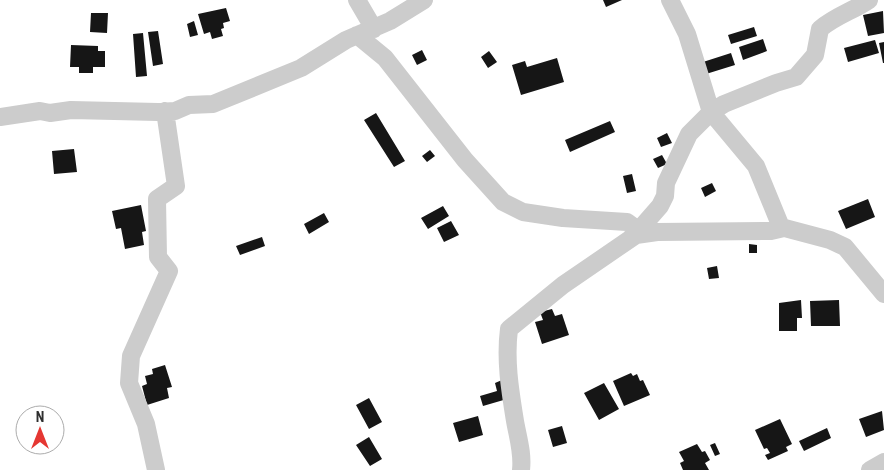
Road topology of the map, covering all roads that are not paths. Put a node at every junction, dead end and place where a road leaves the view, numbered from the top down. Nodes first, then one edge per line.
1 (357, 0) edge
2 (424, 0) edge
3 (670, 0) edge
4 (869, 0) edge
5 (374, 29) junction
6 (357, 36) junction
7 (165, 111) junction
8 (711, 112) junction
9 (0, 117) edge
10 (784, 228) junction
11 (641, 231) junction
12 (884, 294) edge
13 (884, 462) edge
14 (156, 470) edge
15 (521, 470) edge
16 (870, 470) edge

1 - 5 street
2 - 5 street
3 - 8 street
4 - 8 street
5 - 6 street
6 - 7 street
6 - 11 street
7 - 9 street
7 - 14 street
8 - 10 street
8 - 11 street
10 - 11 street
10 - 12 street
11 - 15 street
13 - 16 street

